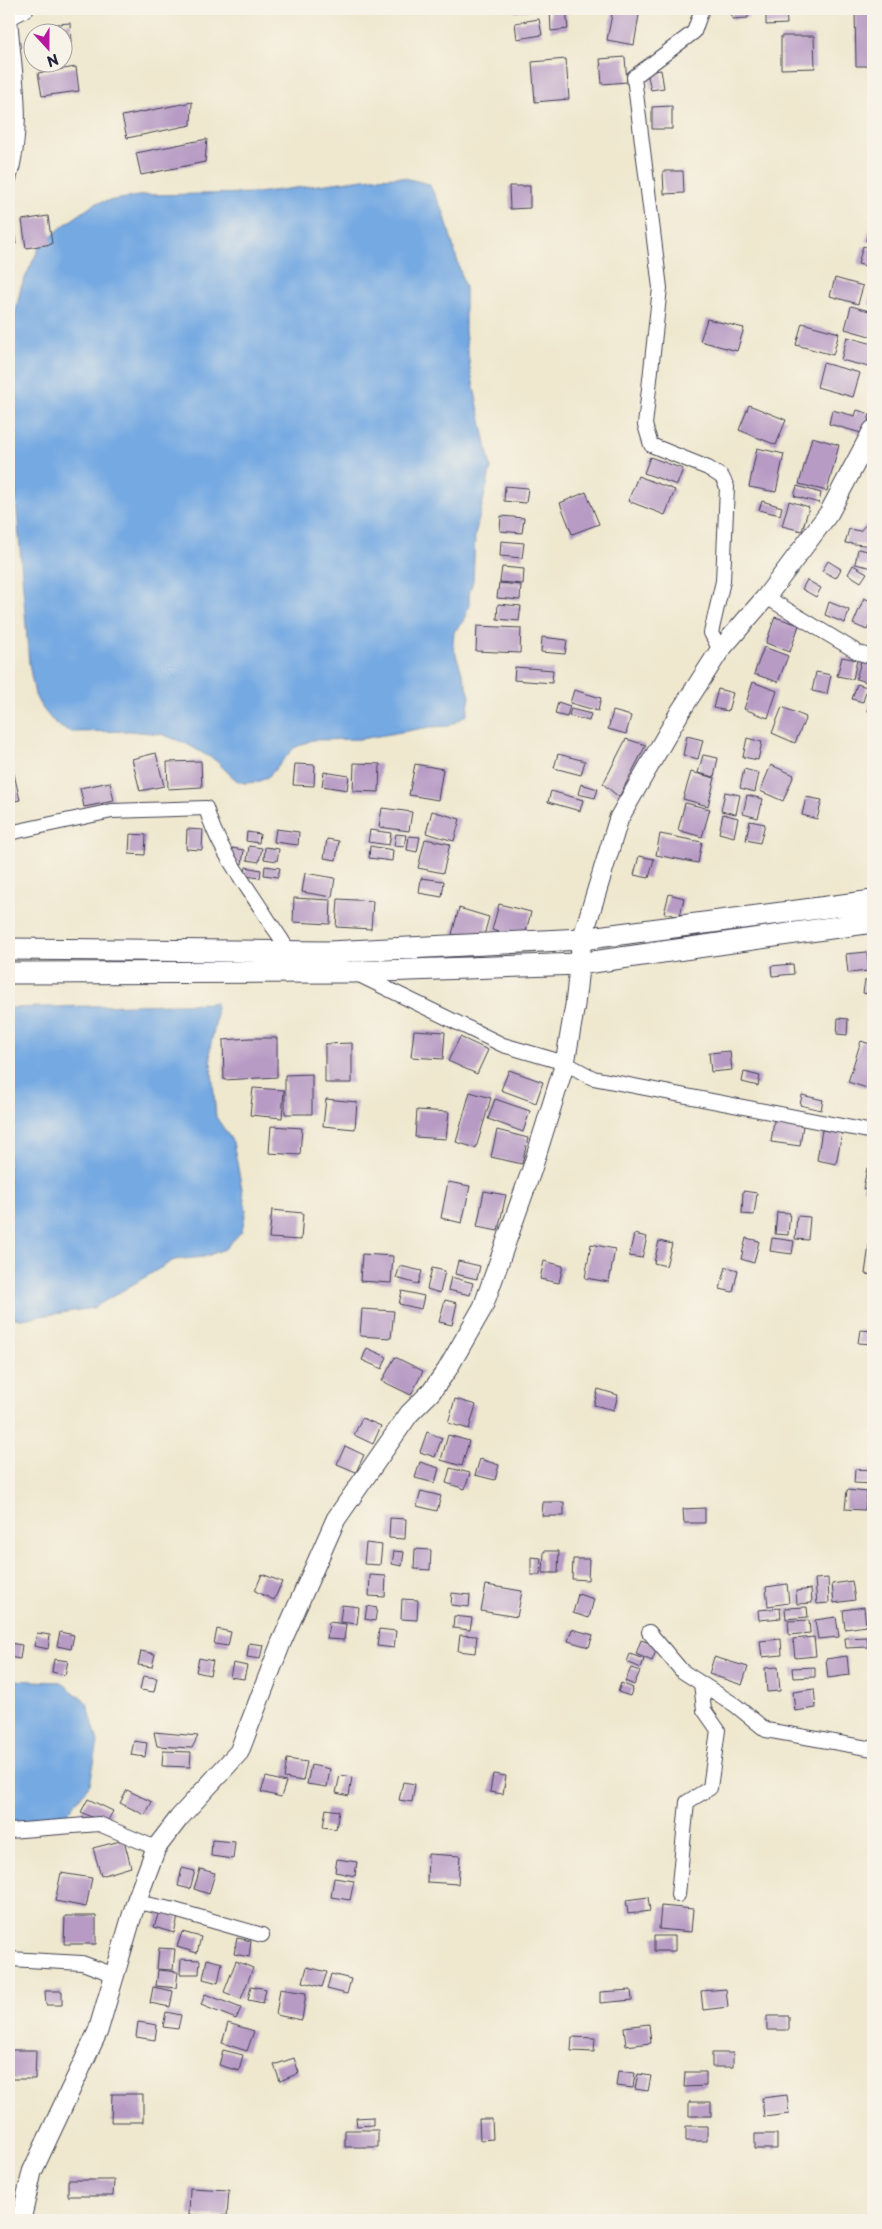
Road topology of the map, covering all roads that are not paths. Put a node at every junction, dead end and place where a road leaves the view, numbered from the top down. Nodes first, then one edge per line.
1 (27, 9) edge
2 (702, 9) edge
3 (9, 179) edge
4 (873, 430) edge
5 (766, 597) junction
6 (720, 650) junction
7 (873, 657) edge
8 (9, 834) edge
9 (873, 901) edge
10 (873, 922) edge
11 (582, 939) junction
12 (9, 949) edge
13 (288, 951) junction
14 (579, 964) junction
15 (296, 972) junction
16 (353, 972) junction
17 (9, 973) edge
18 (565, 1063) junction
19 (873, 1132) edge
20 (649, 1632) dead end
21 (701, 1683) junction
22 (873, 1749) edge
23 (9, 1830) edge
24 (156, 1848) junction
25 (678, 1895) dead end
26 (136, 1902) junction
27 (262, 1935) dead end
28 (9, 1959) edge
29 (115, 1975) junction
30 (21, 2220) edge

1 - 3 street
2 - 6 street
4 - 5 main road
5 - 6 main road
5 - 7 street
6 - 11 main road
8 - 13 street
9 - 11 main road
10 - 14 main road
11 - 13 main road
11 - 14 main road
12 - 13 main road
13 - 15 street
14 - 16 main road
14 - 18 main road
15 - 16 main road
15 - 17 main road
16 - 18 street
18 - 19 street
18 - 24 main road
20 - 21 street
21 - 22 street
21 - 25 street
23 - 24 street
24 - 26 main road
26 - 27 street
26 - 29 main road
28 - 29 street
29 - 30 main road

